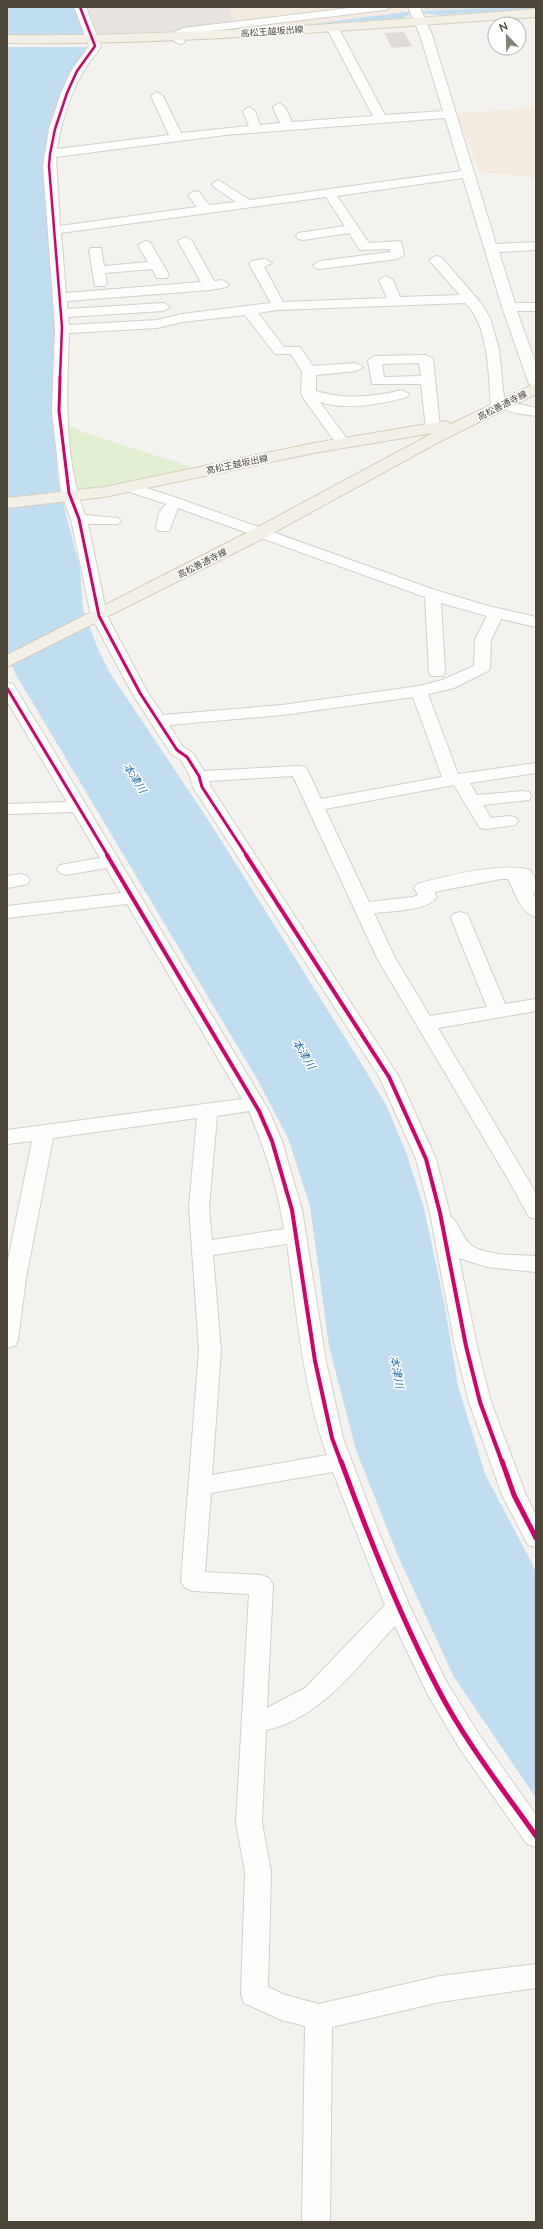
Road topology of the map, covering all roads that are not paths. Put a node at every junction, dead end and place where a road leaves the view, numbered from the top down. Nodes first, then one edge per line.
1 (80, 7) edge
2 (385, 7) edge
3 (536, 13) edge
4 (418, 16) edge
5 (536, 18) edge
6 (333, 29) junction
7 (7, 39) edge
8 (179, 39) junction
9 (92, 42) junction
10 (7, 43) edge
11 (157, 96) dead end
12 (279, 107) dead end
13 (249, 111) dead end
14 (450, 114) junction
15 (381, 120) junction
16 (288, 127) junction
17 (256, 129) junction
18 (177, 138) junction
19 (50, 154) junction
20 (468, 174) junction
21 (218, 184) dead end
22 (330, 194) junction
23 (194, 195) dead end
24 (249, 205) junction
25 (221, 209) junction
26 (207, 211) junction
27 (231, 220) dead end
28 (354, 229) junction
29 (56, 230) junction
30 (303, 236) dead end
31 (185, 241) dead end
32 (145, 245) dead end
33 (536, 246) edge
34 (491, 248) junction
35 (96, 251) dead end
36 (436, 260) dead end
37 (265, 263) dead end
38 (156, 265) junction
39 (320, 266) dead end
40 (98, 270) junction
41 (386, 280) dead end
42 (169, 290) junction
43 (102, 295) junction
44 (60, 298) junction
45 (468, 299) junction
46 (396, 303) junction
47 (279, 306) junction
48 (163, 307) dead end
49 (509, 307) junction
50 (536, 307) edge
51 (249, 311) junction
52 (61, 313) junction
53 (483, 320) junction
54 (515, 325) junction
55 (62, 329) junction
56 (356, 367) dead end
57 (309, 371) junction
58 (429, 380) junction
59 (308, 393) junction
60 (402, 394) dead end
61 (535, 396) edge
62 (504, 409) junction
63 (467, 423) joint
64 (433, 435) junction
65 (343, 443) junction
66 (129, 487) junction
67 (69, 497) junction
68 (175, 502) junction
69 (7, 503) edge
70 (79, 518) junction
71 (113, 521) dead end
72 (164, 528) dead end
73 (260, 533) junction
74 (433, 595) junction
75 (496, 615) junction
76 (95, 618) junction
77 (536, 622) edge
78 (7, 662) edge
79 (442, 664) dead end
80 (7, 688) edge
81 (419, 691) junction
82 (157, 721) junction
83 (536, 768) edge
84 (199, 776) junction
85 (455, 780) junction
86 (523, 796) dead end
87 (472, 801) junction
88 (316, 805) junction
89 (78, 807) junction
90 (7, 809) edge
91 (509, 821) dead end
92 (111, 862) junction
93 (66, 869) dead end
94 (515, 875) junction
95 (536, 888) edge
96 (132, 898) junction
97 (364, 909) junction
98 (7, 911) edge
99 (536, 911) edge
100 (460, 918) dead end
101 (536, 1005) edge
102 (497, 1012) junction
103 (427, 1023) junction
104 (253, 1104) junction
105 (208, 1110) junction
106 (44, 1132) junction
107 (7, 1137) edge
108 (536, 1212) edge
109 (440, 1213) junction
110 (296, 1235) junction
111 (202, 1249) junction
112 (536, 1264) edge
113 (11, 1279) edge
114 (7, 1340) edge
115 (342, 1461) junction
116 (201, 1486) junction
117 (536, 1538) edge
118 (398, 1606) junction
119 (255, 1720) junction
120 (536, 1836) edge
121 (536, 1976) edge
122 (319, 2017) junction
123 (316, 2222) edge

1 - 9 street
2 - 8 street
3 - 4 main road, 高松王越坂出線
4 - 5 main road, 高松王越坂出線
4 - 6 main road, 高松王越坂出線
4 - 14 street
6 - 8 main road, 高松王越坂出線
6 - 15 street
7 - 9 main road, 高松王越坂出線
8 - 9 main road, 高松王越坂出線
9 - 10 main road, 高松王越坂出線
9 - 19 street
11 - 18 street
12 - 16 street
13 - 17 street
14 - 15 street
14 - 20 street
15 - 16 street
16 - 17 street
17 - 18 street
18 - 19 street
19 - 29 street
20 - 22 street
20 - 34 street
21 - 24 street
22 - 24 street
22 - 28 street
23 - 26 street
24 - 25 street
25 - 26 street
25 - 27 street
26 - 29 street
28 - 30 street
28 - 39 street
29 - 44 street
31 - 42 street
32 - 38 street
33 - 34 street
34 - 49 street
35 - 40 street
36 - 45 street
37 - 47 street
38 - 40 street
38 - 42 street
40 - 43 street
41 - 46 street
42 - 43 street
43 - 44 street
44 - 52 street
45 - 46 street
45 - 53 street
46 - 47 street
47 - 51 street
48 - 52 street
49 - 50 street
49 - 54 street
51 - 55 street
51 - 57 street
52 - 55 street
53 - 54 street
53 - 62 street
54 - 61 street
55 - 67 street
56 - 57 street
57 - 59 street
58 - 58 street
58 - 64 street
59 - 60 street
59 - 65 street
61 - 62 main road, 高松善通寺線
62 - 63 main road, 高松善通寺線
62 - 64 main road, 高松善通寺線
63 - 64 main road, 高松王越坂出線
64 - 65 main road, 高松王越坂出線
64 - 73 main road, 高松善通寺線
65 - 66 main road, 高松王越坂出線
66 - 67 main road, 高松王越坂出線
66 - 68 street
67 - 69 main road, 高松王越坂出線
67 - 70 street
68 - 72 street
68 - 73 street
70 - 71 street
70 - 76 street
73 - 74 street
73 - 76 main road, 高松善通寺線
74 - 75 street
74 - 79 street
75 - 77 street
75 - 81 street
76 - 78 main road, 高松善通寺線
76 - 82 street
80 - 89 street
81 - 82 street
81 - 85 street
82 - 84 street
83 - 85 street
84 - 88 street
84 - 109 street
85 - 87 street
85 - 88 street
86 - 87 street
87 - 91 street
88 - 97 street
89 - 90 street
89 - 92 street
92 - 93 street
92 - 96 street
94 - 95 street
94 - 97 street
94 - 99 street
96 - 98 street
96 - 104 street
97 - 103 street
100 - 102 street
101 - 102 street
102 - 103 street
103 - 108 street
104 - 105 street
104 - 110 street
105 - 106 street
105 - 111 street
106 - 107 street
106 - 113 street
109 - 112 street
109 - 117 street
110 - 111 street
110 - 115 street
111 - 116 street
113 - 114 street
115 - 116 street
115 - 118 street
116 - 119 street
118 - 119 street
118 - 120 street
119 - 122 street
121 - 122 street
122 - 123 street

